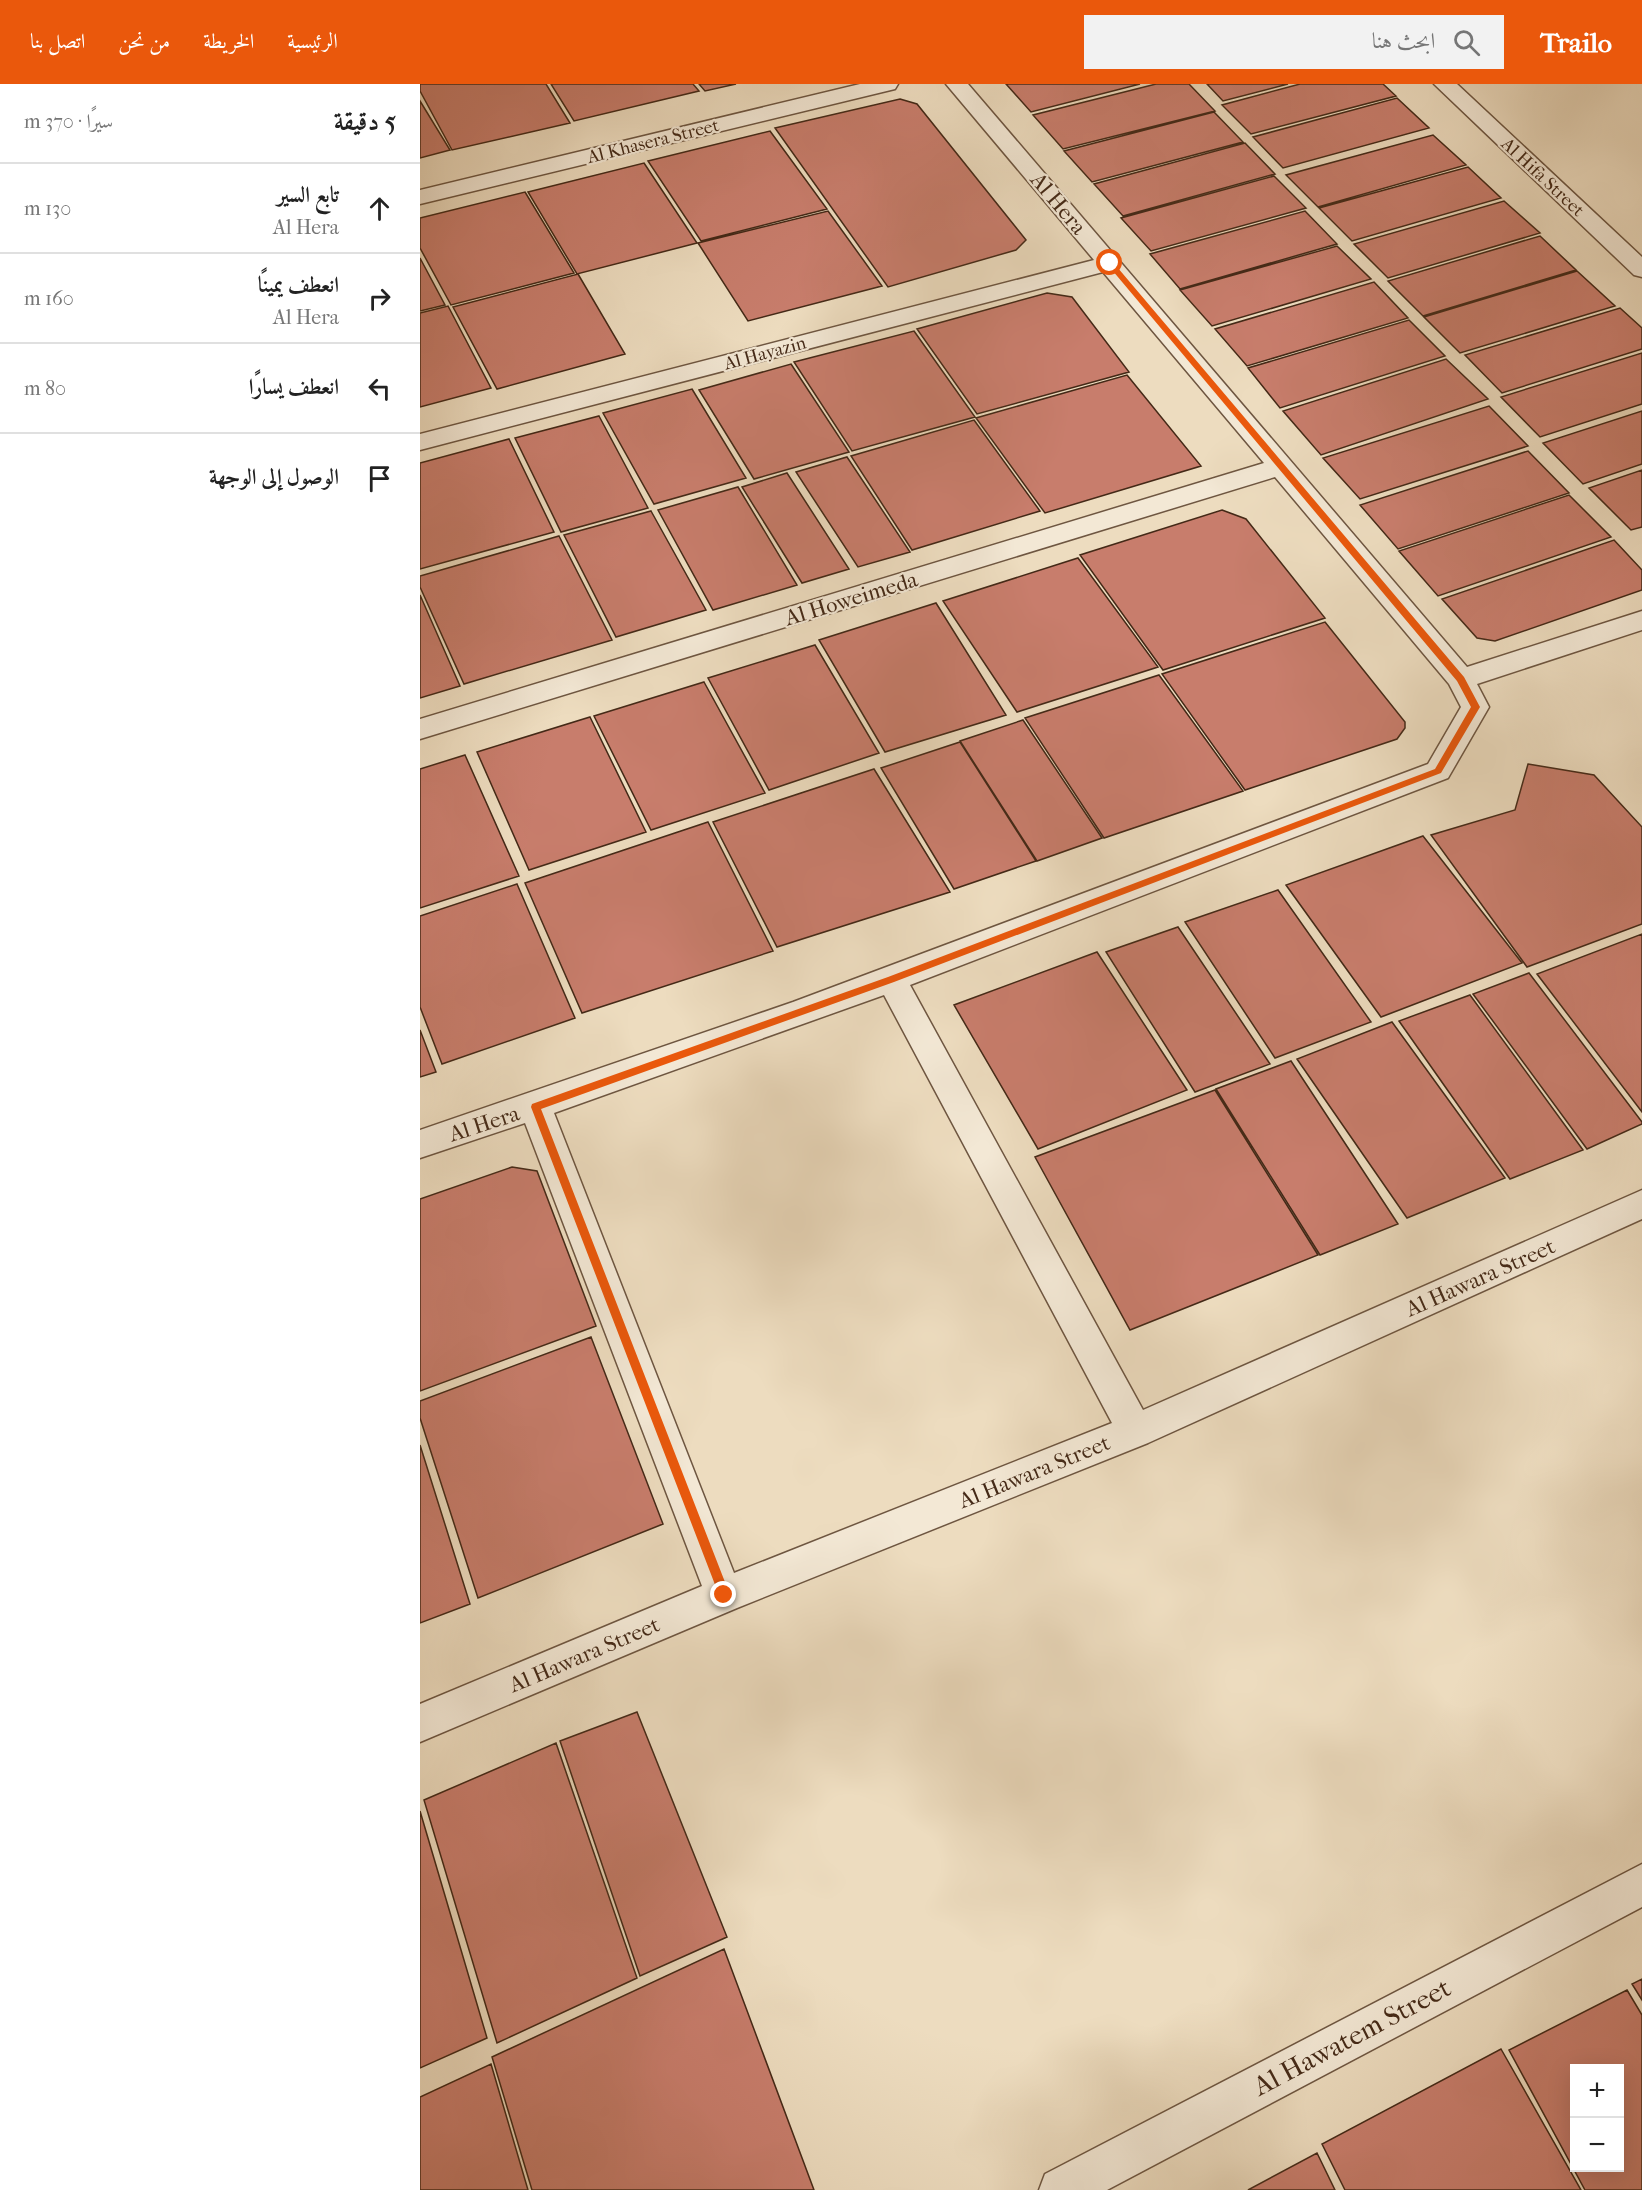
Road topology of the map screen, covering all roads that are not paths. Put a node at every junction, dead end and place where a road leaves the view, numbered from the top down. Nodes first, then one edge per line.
1 (887, 84) edge
2 (957, 84) edge
3 (1445, 84) edge
4 (420, 198) edge
5 (1110, 263) junction
6 (1642, 270) edge
7 (420, 442) edge
8 (1282, 466) junction
9 (1642, 620) edge
10 (1461, 679) junction
11 (420, 729) edge
12 (891, 980) junction
13 (536, 1107) junction
14 (420, 1144) edge
15 (1642, 1204) edge
16 (1135, 1431) junction
17 (724, 1595) junction
18 (420, 1723) edge
19 (1642, 1885) edge
20 (1061, 2190) edge

1 - 4 street, Al Khasera Street
2 - 5 street, Al Hera
3 - 6 street, Al Hifa Street
5 - 7 street, Al Hayazin
5 - 8 street, Al Hera
8 - 10 street, Al Hera
8 - 11 street, Al Howeimeda
9 - 10 street
10 - 12 street, Al Hera
12 - 13 street, Al Hera
12 - 16 street
13 - 14 street, Al Hera
13 - 17 street
15 - 16 street, Al Hawara Street
16 - 17 street, Al Hawara Street
17 - 18 street, Al Hawara Street
19 - 20 street, Al Hawatem Street

